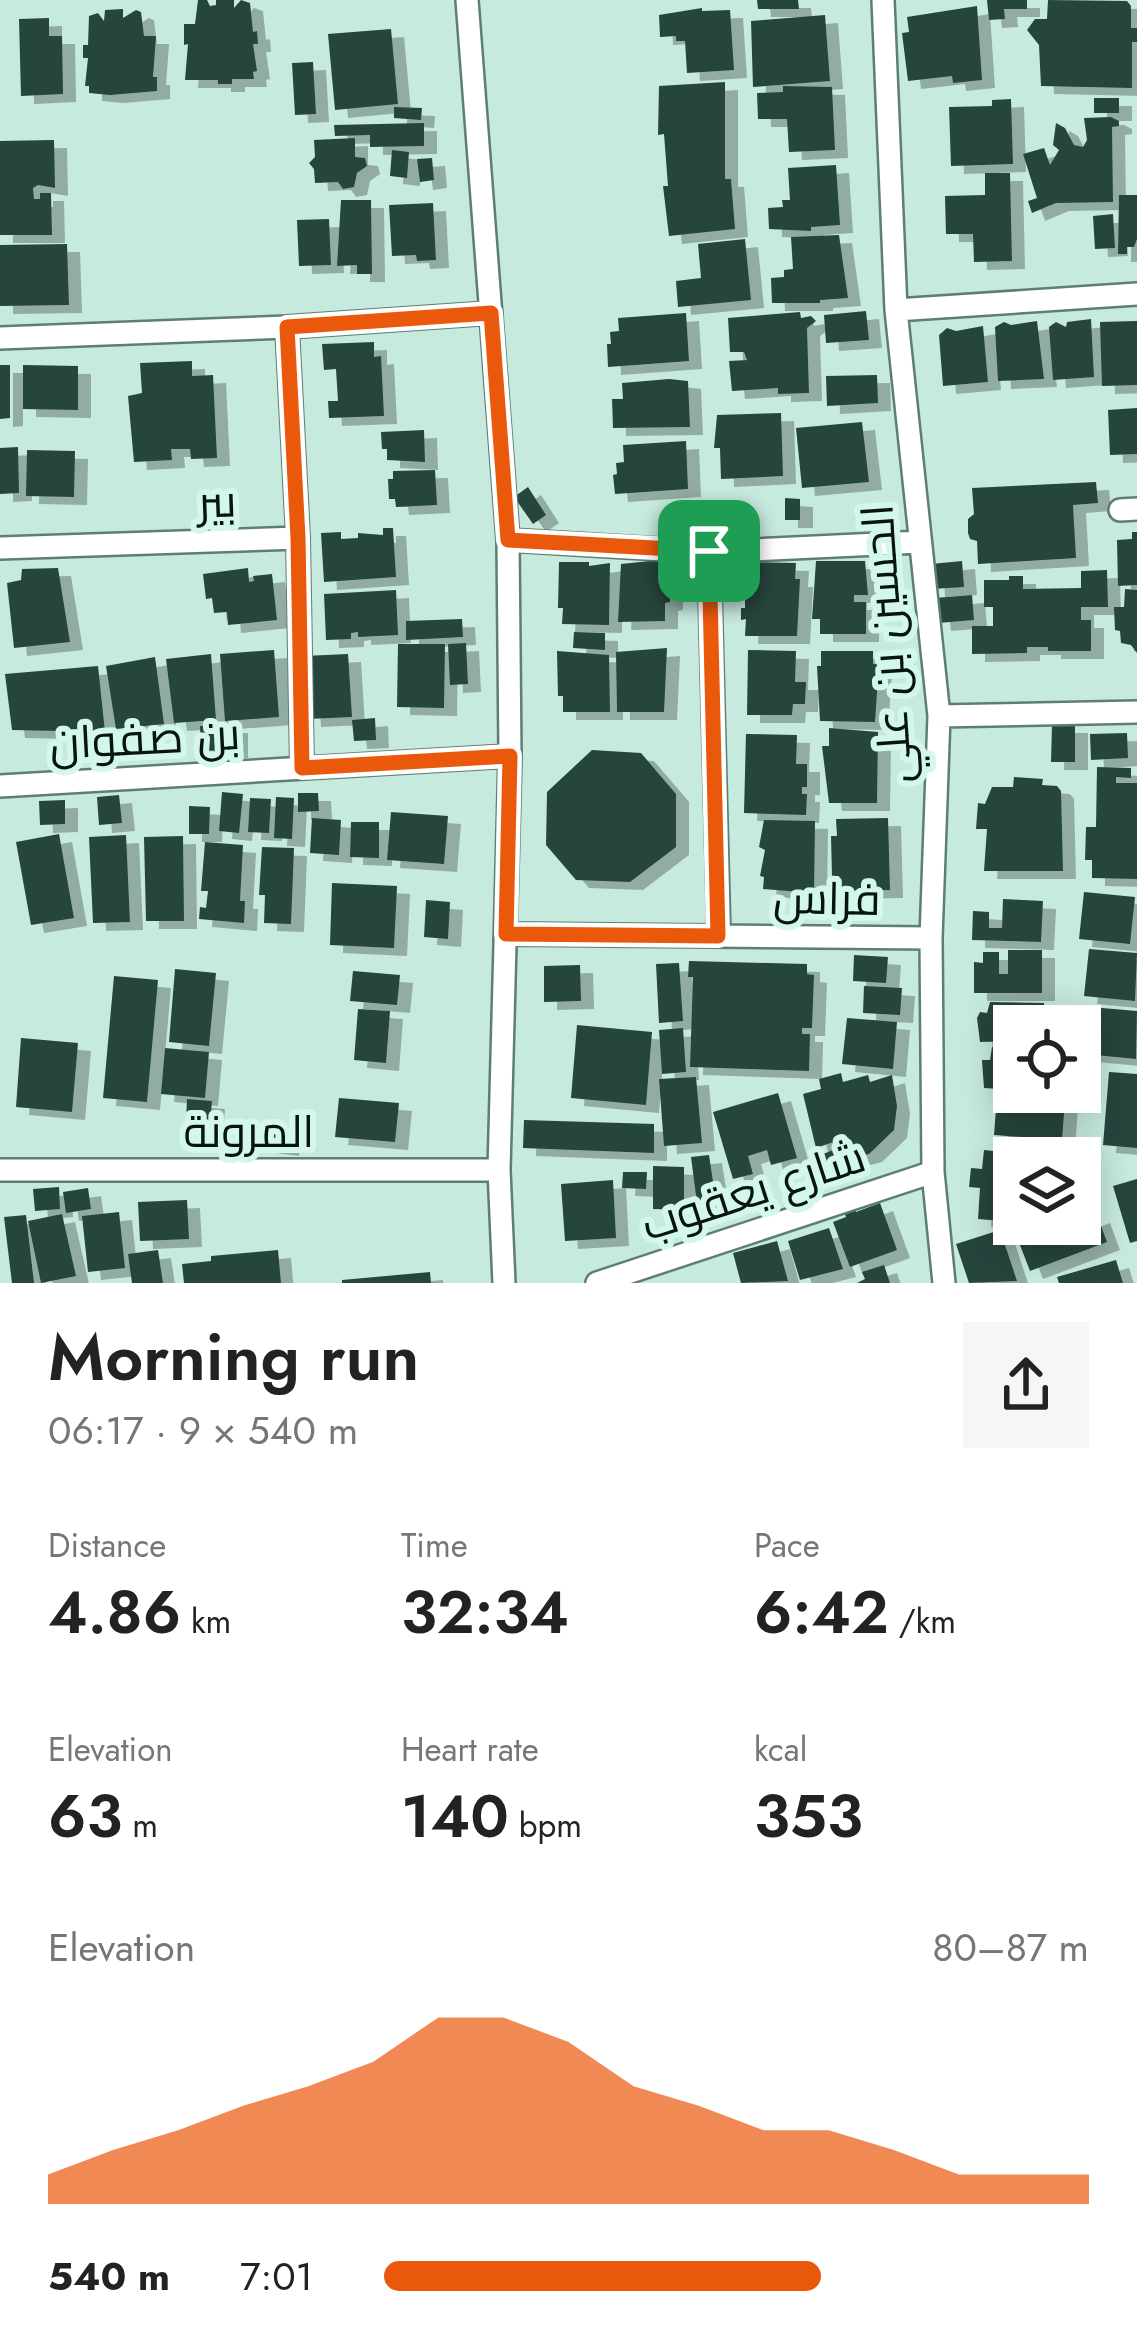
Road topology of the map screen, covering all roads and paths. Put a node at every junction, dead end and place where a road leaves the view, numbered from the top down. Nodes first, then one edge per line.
1 (467, 0) edge
2 (883, 0) edge
3 (1137, 294) edge
4 (896, 310) junction
5 (491, 313) junction
6 (287, 327) junction
7 (0, 338) edge
8 (298, 538) junction
9 (508, 540) junction
10 (920, 542) junction
11 (0, 548) edge
12 (709, 551) junction
13 (1137, 712) edge
14 (939, 716) junction
15 (510, 756) junction
16 (302, 768) junction
17 (0, 786) edge
18 (506, 934) junction
19 (718, 936) junction
20 (931, 938) junction
21 (0, 1170) edge
22 (499, 1170) junction
23 (933, 1172) junction
24 (504, 1283) edge
25 (597, 1283) edge
26 (944, 1283) edge

1 - 5 street
2 - 4 street, الحسين بن علي
3 - 4 street
4 - 10 street, الحسين بن علي
5 - 6 street
5 - 9 street
6 - 7 street
6 - 8 street, بير
8 - 11 street, بير
8 - 16 street
9 - 12 street
9 - 15 street
10 - 12 street
10 - 14 street, الحسين بن علي
12 - 19 street
13 - 14 street
14 - 20 street, الحسين بن علي
15 - 16 street, بن صفوان
15 - 18 street
16 - 17 street, بن صفوان
18 - 19 street, فراس
18 - 22 street
19 - 20 street, فراس
20 - 23 street, الحسين بن علي
21 - 22 street, المرونة
22 - 24 street
23 - 25 street, شارع يعقوب
23 - 26 street, الحسين بن علي

